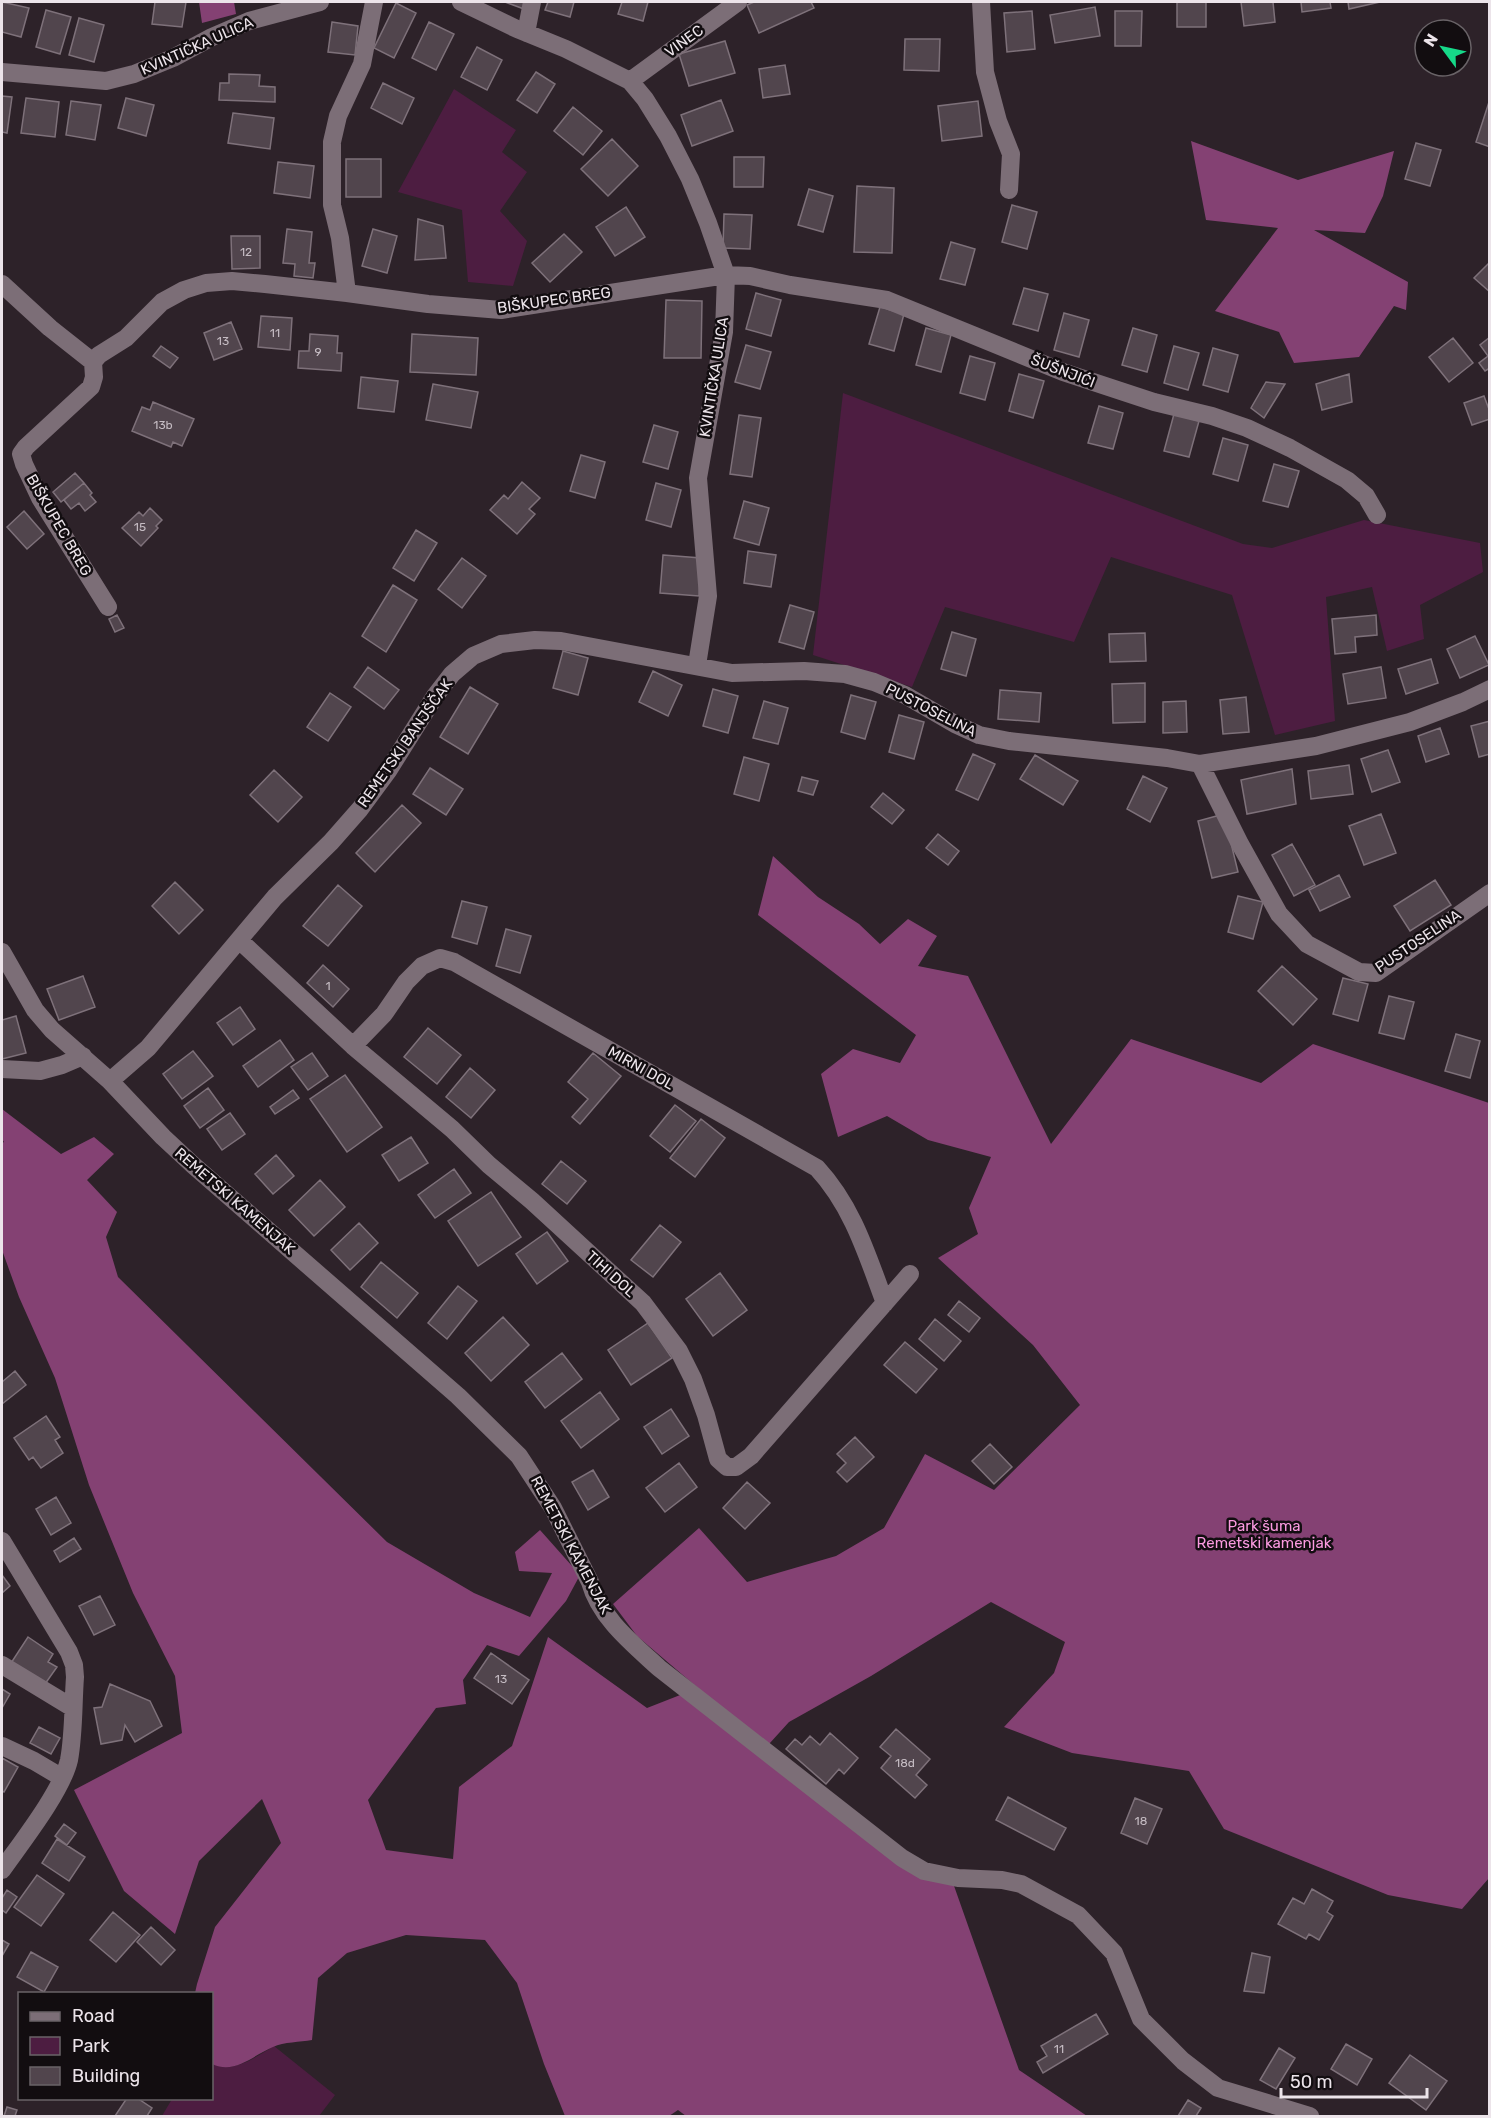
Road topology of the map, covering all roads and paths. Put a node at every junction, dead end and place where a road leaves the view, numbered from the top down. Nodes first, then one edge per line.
1 (320, 2) edge
2 (374, 2) edge
3 (461, 2) edge
4 (532, 2) edge
5 (738, 2) edge
6 (981, 2) edge
7 (526, 33) junction
8 (2, 72) edge
9 (630, 81) junction
10 (1009, 190) dead end
11 (726, 275) junction
12 (2, 284) edge
13 (347, 292) junction
14 (93, 362) junction
15 (1377, 515) dead end
16 (108, 607) dead end
17 (698, 665) junction
18 (1490, 689) edge
19 (1200, 764) junction
20 (1490, 892) edge
21 (239, 940) junction
22 (2, 952) edge
23 (353, 1046) junction
24 (83, 1056) junction
25 (2, 1069) edge
26 (111, 1081) junction
27 (910, 1274) dead end
28 (885, 1303) junction
29 (2, 1541) edge
30 (2, 1665) edge
31 (73, 1708) junction
32 (2, 1746) edge
33 (61, 1777) junction
34 (2, 1870) edge
35 (1310, 2116) edge

1 - 8 street, KVINTIČKA ULICA
2 - 13 street
3 - 7 street, KVINTIČKA ULICA
4 - 7 street
5 - 9 street, VINEC
6 - 10 street
7 - 9 street, KVINTIČKA ULICA
9 - 11 street, KVINTIČKA ULICA
11 - 13 street, BIŠKUPEC BREG
11 - 15 street, ŠUŠNJIĆI
11 - 17 street, KVINTIČKA ULICA
12 - 14 street
13 - 14 street, BIŠKUPEC BREG
14 - 16 street, BIŠKUPEC BREG
17 - 19 street, PUSTOSELINA
17 - 21 street, REMETSKI BANJŠČAK
18 - 19 street, PUSTOSELINA
19 - 20 street, PUSTOSELINA
21 - 23 street, TIHI DOL
21 - 26 street, REMETSKI BANJŠČAK
22 - 24 street, REMETSKI KAMENJAK
23 - 28 street, MIRNI DOL
23 - 28 street, TIHI DOL
24 - 25 street
24 - 26 street, REMETSKI KAMENJAK
26 - 35 street, REMETSKI KAMENJAK
27 - 28 street, TIHI DOL
29 - 31 street
30 - 31 street
31 - 33 street
32 - 33 street
33 - 34 street

